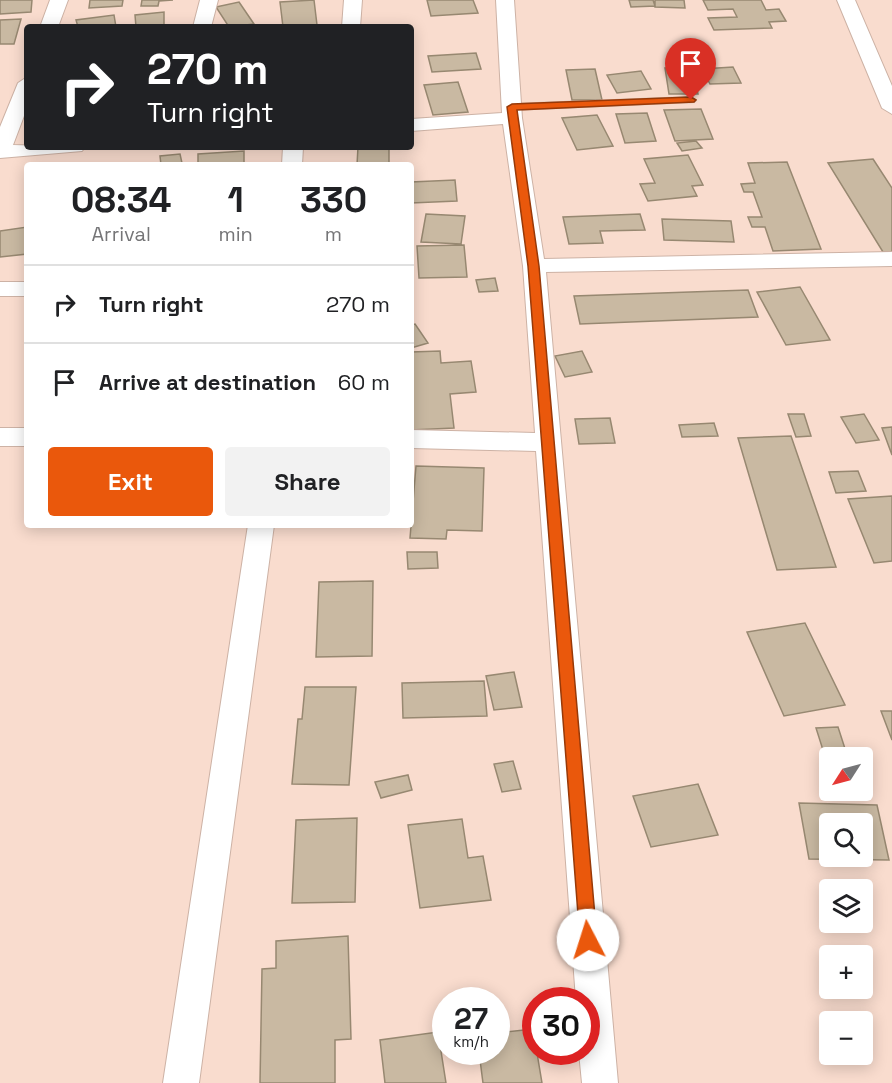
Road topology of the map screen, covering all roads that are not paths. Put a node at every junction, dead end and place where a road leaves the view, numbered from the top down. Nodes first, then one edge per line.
1 (59, 0) edge
2 (209, 0) edge
3 (353, 0) edge
4 (505, 0) edge
5 (846, 0) edge
6 (49, 24) edge
7 (203, 24) edge
8 (351, 24) edge
9 (24, 90) edge
10 (691, 100) dead end
11 (892, 108) edge
12 (512, 112) junction
13 (414, 125) edge
14 (30, 150) edge
15 (0, 152) edge
16 (892, 259) edge
17 (534, 266) junction
18 (0, 289) edge
19 (24, 289) edge
20 (0, 437) edge
21 (24, 437) edge
22 (414, 439) edge
23 (547, 442) junction
24 (261, 528) edge
25 (181, 1083) edge
26 (600, 1083) edge

1 - 6 street
2 - 7 street
3 - 8 street
4 - 12 street
5 - 11 street
9 - 15 street
10 - 12 lane
12 - 13 street
12 - 17 street
14 - 15 street
16 - 17 street
17 - 23 street
18 - 19 street
20 - 21 street
22 - 23 street
23 - 26 street
24 - 25 street

